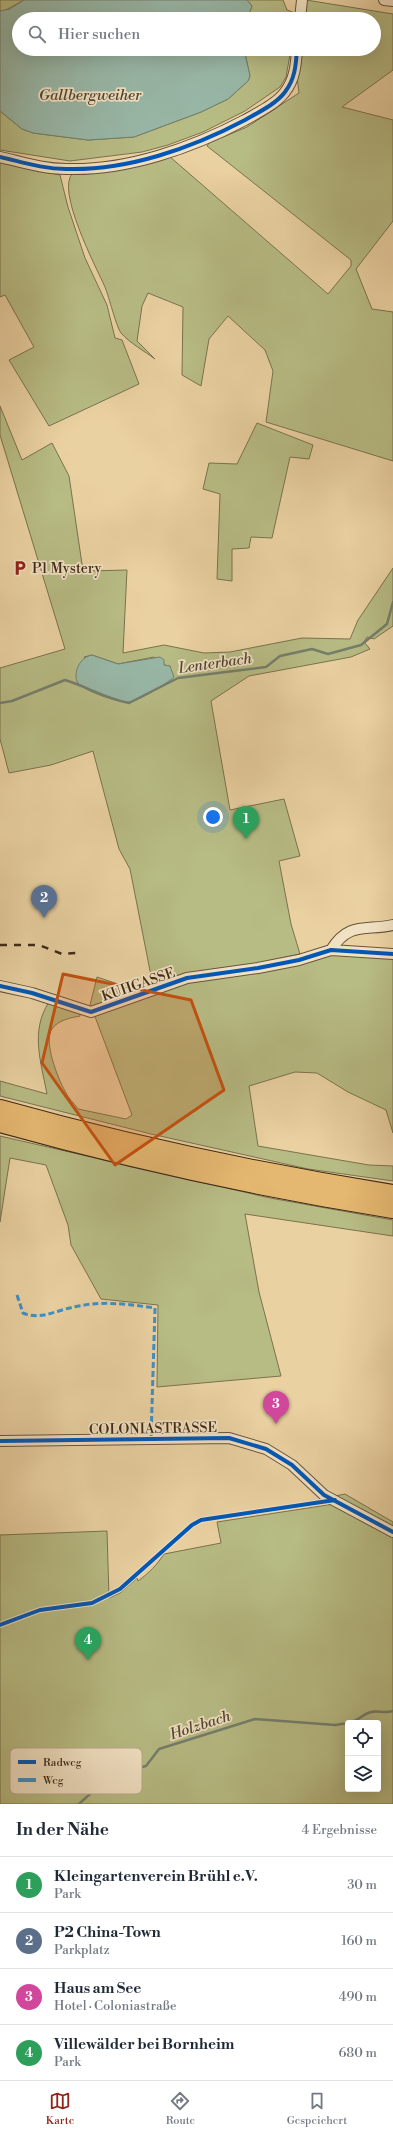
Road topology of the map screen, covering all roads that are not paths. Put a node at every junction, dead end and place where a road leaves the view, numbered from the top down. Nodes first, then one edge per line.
1 (302, 0) edge
2 (384, 0) edge
3 (393, 2) edge
4 (301, 12) edge
5 (296, 56) edge
6 (0, 157) edge
7 (393, 925) edge
8 (331, 950) junction
9 (393, 954) edge
10 (0, 986) edge
11 (0, 1109) edge
12 (0, 1123) edge
13 (393, 1194) edge
14 (393, 1209) edge
15 (0, 1441) edge
16 (393, 1532) edge

1 - 4 street
2 - 3 street
5 - 6 street
7 - 8 street
8 - 9 street
8 - 10 street, KUHGASSE
11 - 13 highway
12 - 14 highway
15 - 16 street, COLONIASTRASSE

